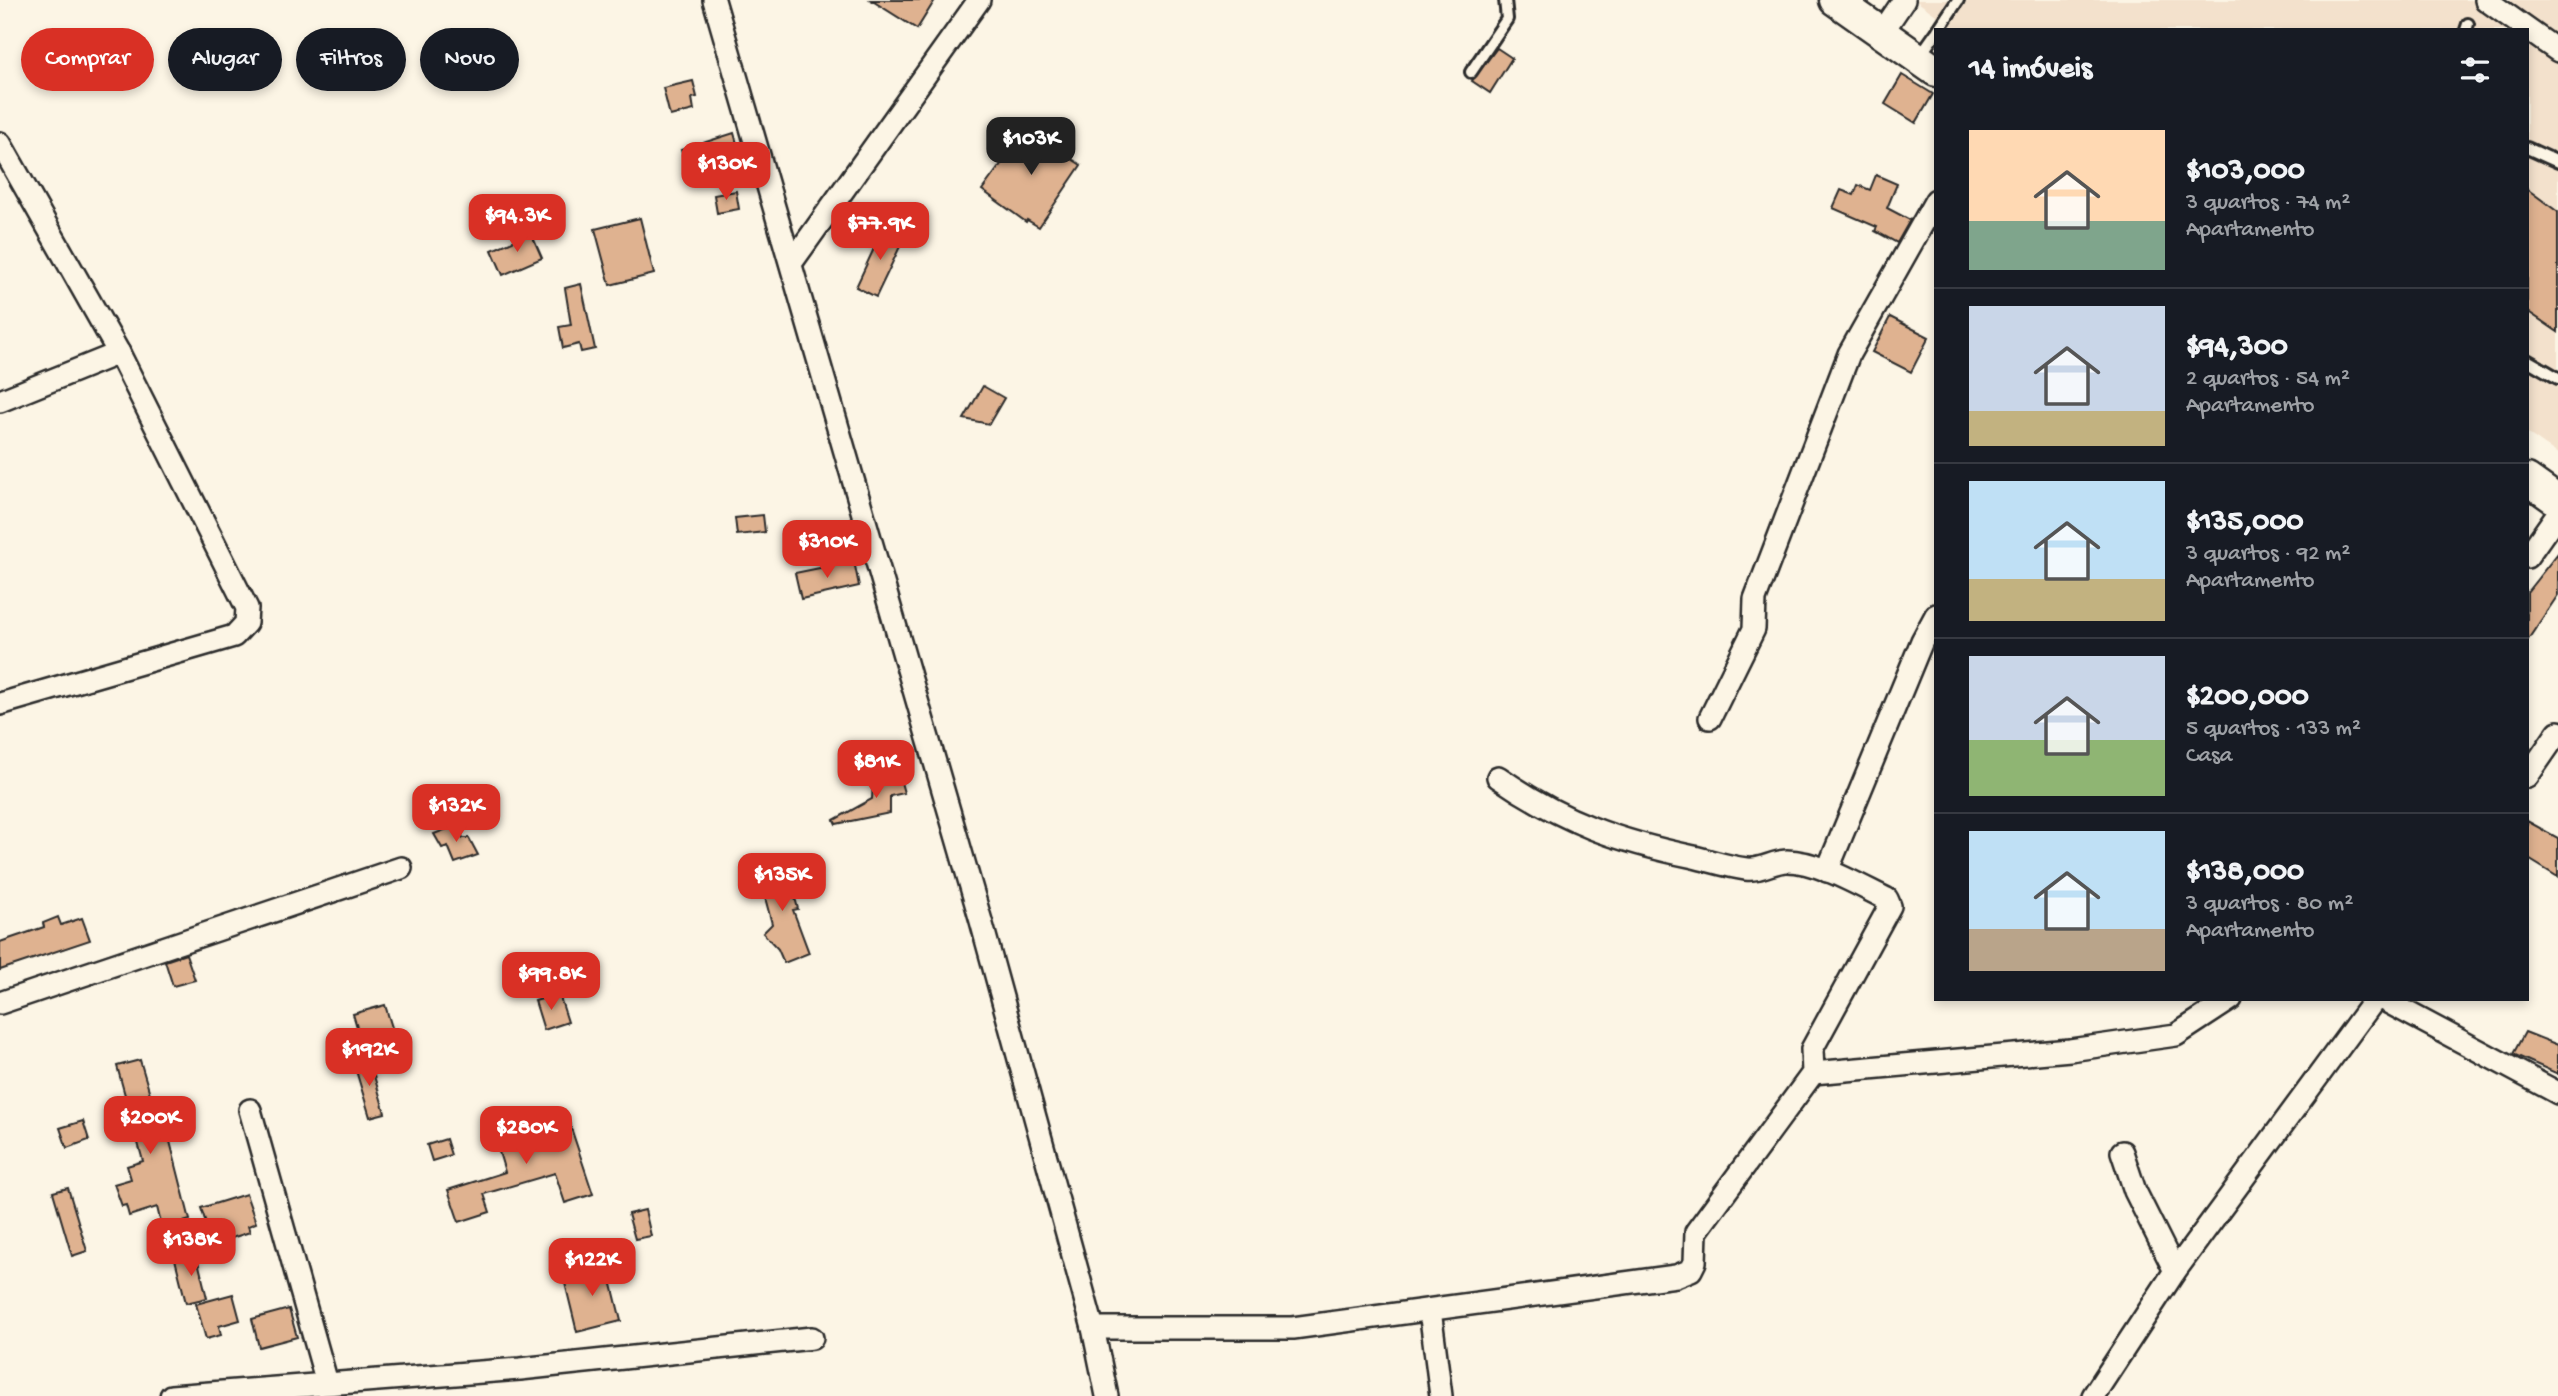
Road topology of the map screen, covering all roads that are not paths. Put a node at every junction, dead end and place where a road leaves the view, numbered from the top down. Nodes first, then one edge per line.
1 (715, 0) edge
2 (979, 0) edge
3 (1505, 0) edge
4 (1835, 0) edge
5 (1904, 0) edge
6 (1958, 0) edge
7 (2487, 0) edge
8 (1939, 28) edge
9 (2526, 28) edge
10 (2529, 30) edge
11 (1881, 34) junction
12 (1934, 41) edge
13 (2558, 51) edge
14 (1927, 65) edge
15 (1471, 72) dead end
16 (0, 143) edge
17 (2529, 149) edge
18 (2558, 162) edge
19 (1934, 204) edge
20 (792, 262) junction
21 (119, 353) junction
22 (2529, 361) edge
23 (2558, 378) edge
24 (0, 401) edge
25 (2529, 480) edge
26 (2558, 501) edge
27 (2558, 513) edge
28 (2529, 554) edge
29 (1934, 619) edge
30 (0, 704) edge
31 (1710, 718) dead end
32 (2557, 736) edge
33 (2529, 774) edge
34 (1498, 777) dead end
35 (401, 868) dead end
36 (1827, 871) junction
37 (2228, 1001) edge
38 (2374, 1001) edge
39 (2386, 1001) edge
40 (0, 1003) edge
41 (1813, 1073) junction
42 (2558, 1093) edge
43 (250, 1111) dead end
44 (2122, 1152) dead end
45 (2175, 1270) junction
46 (1430, 1310) junction
47 (1093, 1328) junction
48 (812, 1338) dead end
49 (327, 1383) junction
50 (218, 1393) edge
51 (171, 1396) edge
52 (1107, 1396) edge
53 (1441, 1396) edge
54 (2093, 1396) edge

1 - 20 street
2 - 20 street
3 - 15 lane
4 - 11 main road
5 - 11 street
6 - 8 lane
7 - 9 street
10 - 13 street
11 - 14 main road
12 - 14 lane
16 - 21 street
17 - 18 lane
19 - 31 street
20 - 47 street
21 - 24 street
21 - 30 street
22 - 23 lane
25 - 26 main road
27 - 28 street
29 - 36 street
32 - 33 street
34 - 36 street
35 - 40 street
36 - 41 street
37 - 41 street
38 - 45 street
39 - 42 street
41 - 46 street
43 - 49 street
44 - 45 street
45 - 54 street
46 - 47 street
46 - 53 street
47 - 52 street
48 - 49 street
49 - 50 street
50 - 51 street

